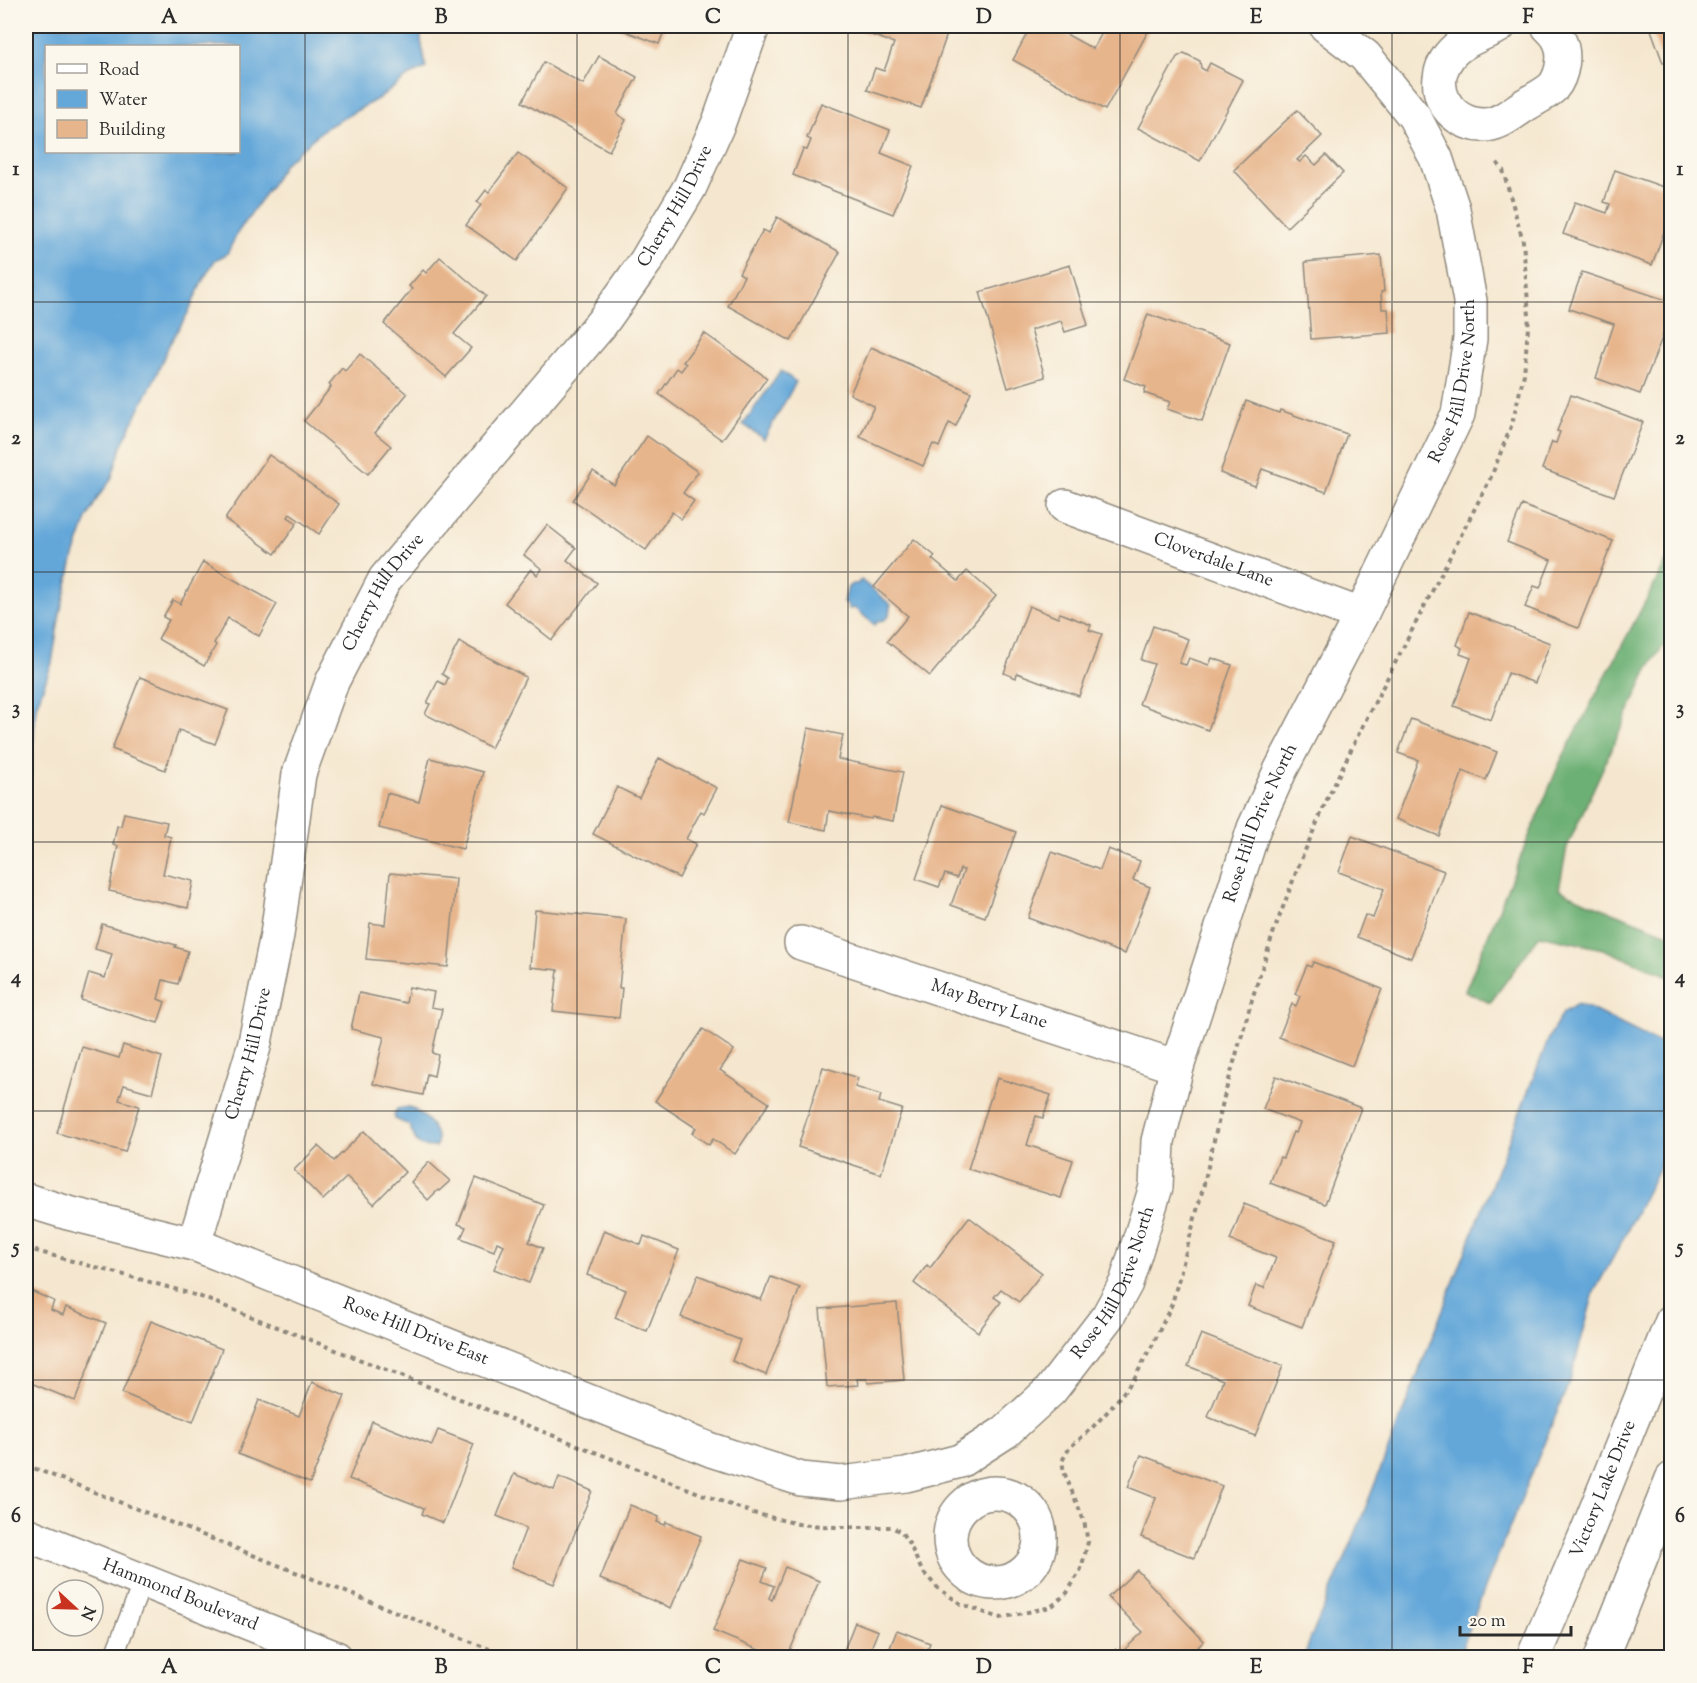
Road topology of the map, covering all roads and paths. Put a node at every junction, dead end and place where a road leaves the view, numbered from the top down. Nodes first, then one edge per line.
1 (753, 26) edge
2 (1326, 26) edge
3 (1499, 26) edge
4 (1548, 26) edge
5 (1443, 102) junction
6 (1414, 117) junction
7 (1484, 126) junction
8 (1065, 506) dead end
9 (1361, 615) junction
10 (801, 943) dead end
11 (1177, 1067) junction
12 (26, 1200) edge
13 (194, 1244) junction
14 (26, 1248) edge
15 (1671, 1321) edge
16 (960, 1461) junction
17 (26, 1465) edge
18 (801, 1479) joint
19 (1671, 1479) edge
20 (976, 1496) dead end
21 (26, 1534) edge
22 (143, 1581) junction
23 (113, 1658) edge
24 (336, 1658) edge
25 (512, 1658) edge
26 (1533, 1658) edge
27 (1601, 1658) edge

1 - 13 street, Cherry Hill Drive
2 - 6 street, Rose Hill Drive North
3 - 5 street
4 - 7 street
5 - 6 street
5 - 7 street
6 - 9 street, Rose Hill Drive North
7 - 14 path
8 - 9 street, Cloverdale Lane
9 - 11 street, Rose Hill Drive North
10 - 11 street, May Berry Lane
11 - 16 street, Rose Hill Drive North
12 - 13 street, Rose Hill Drive East
13 - 18 street, Rose Hill Drive East
15 - 26 street, Victory Lake Drive
16 - 18 street, Rose Hill Drive North
16 - 20 street
17 - 25 path
19 - 27 street
21 - 22 street, Hammond Boulevard
22 - 23 lane
22 - 24 street, Hammond Boulevard

